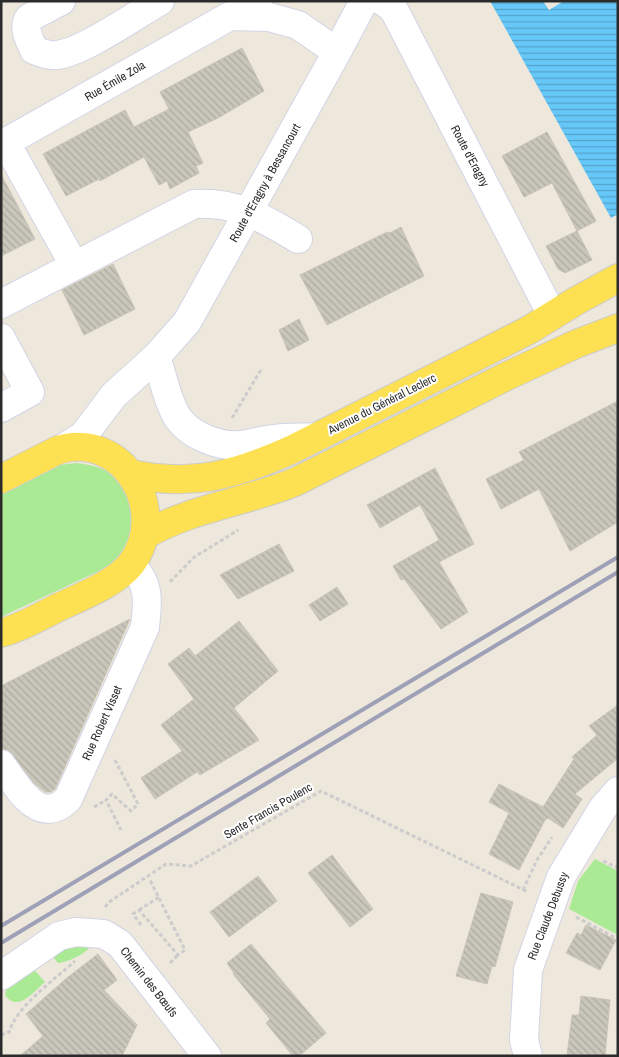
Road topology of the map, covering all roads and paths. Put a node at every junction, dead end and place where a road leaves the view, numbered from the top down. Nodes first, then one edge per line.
1 (61, 1) edge
2 (160, 1) edge
3 (258, 1) edge
4 (364, 1) edge
5 (382, 1) edge
6 (130, 8) edge
7 (230, 16) junction
8 (338, 52) junction
9 (4, 144) edge
10 (249, 212) junction
11 (298, 239) dead end
12 (74, 265) junction
13 (618, 278) edge
14 (1, 304) edge
15 (552, 315) junction
16 (618, 328) edge
17 (1, 338) edge
18 (156, 357) junction
19 (262, 368) dead end
20 (108, 402) junction
21 (1, 408) edge
22 (228, 424) dead end
23 (316, 437) junction
24 (65, 447) junction
25 (123, 467) junction
26 (1, 479) edge
27 (145, 536) junction
28 (131, 564) junction
29 (1, 633) edge
30 (1, 764) edge
31 (618, 792) edge
32 (150, 880) dead end
33 (158, 897) junction
34 (552, 904) junction
35 (139, 910) junction
36 (144, 928) dead end
37 (88, 933) junction
38 (618, 938) edge
39 (178, 955) junction
40 (164, 956) dead end
41 (78, 959) dead end
42 (170, 963) junction
43 (164, 968) dead end
44 (1, 976) edge
45 (1, 1035) edge
46 (207, 1056) edge
47 (528, 1056) edge

1 - 6 street
2 - 6 street
3 - 7 street, Rue Émile Zola
4 - 8 street, Route d'Eragny à Bessancourt
5 - 15 street, Route d'Eragny
7 - 8 street
7 - 9 street, Rue Émile Zola
8 - 10 street, Route d'Eragny à Bessancourt
9 - 12 street
10 - 11 street
10 - 12 street
10 - 18 street, Route d'Eragny à Bessancourt
12 - 14 street
13 - 15 main road, Avenue du Général Leclerc
15 - 23 main road, Avenue du Général Leclerc
16 - 27 main road
17 - 21 street
18 - 20 street, Route d'Eragny à Bessancourt
18 - 23 street
19 - 22 path
20 - 24 street, Route d'Eragny à Bessancourt
20 - 25 street
23 - 25 main road, Avenue du Général Leclerc
24 - 25 main road, Avenue du Général Leclerc
24 - 26 main road, Avenue du Général Leclerc
25 - 27 main road
27 - 28 main road
28 - 29 main road
28 - 30 street, Rue Robert Visset
31 - 34 street, Rue Claude Debussy
32 - 33 path
33 - 35 path
33 - 39 path
34 - 37 path, Sente Francis Poulenc
34 - 38 path
34 - 47 street, Rue Claude Debussy
35 - 36 path
35 - 39 path
37 - 44 street
37 - 46 street, Chemin des Bœufs
39 - 42 path
40 - 42 path
41 - 45 path
42 - 43 path

